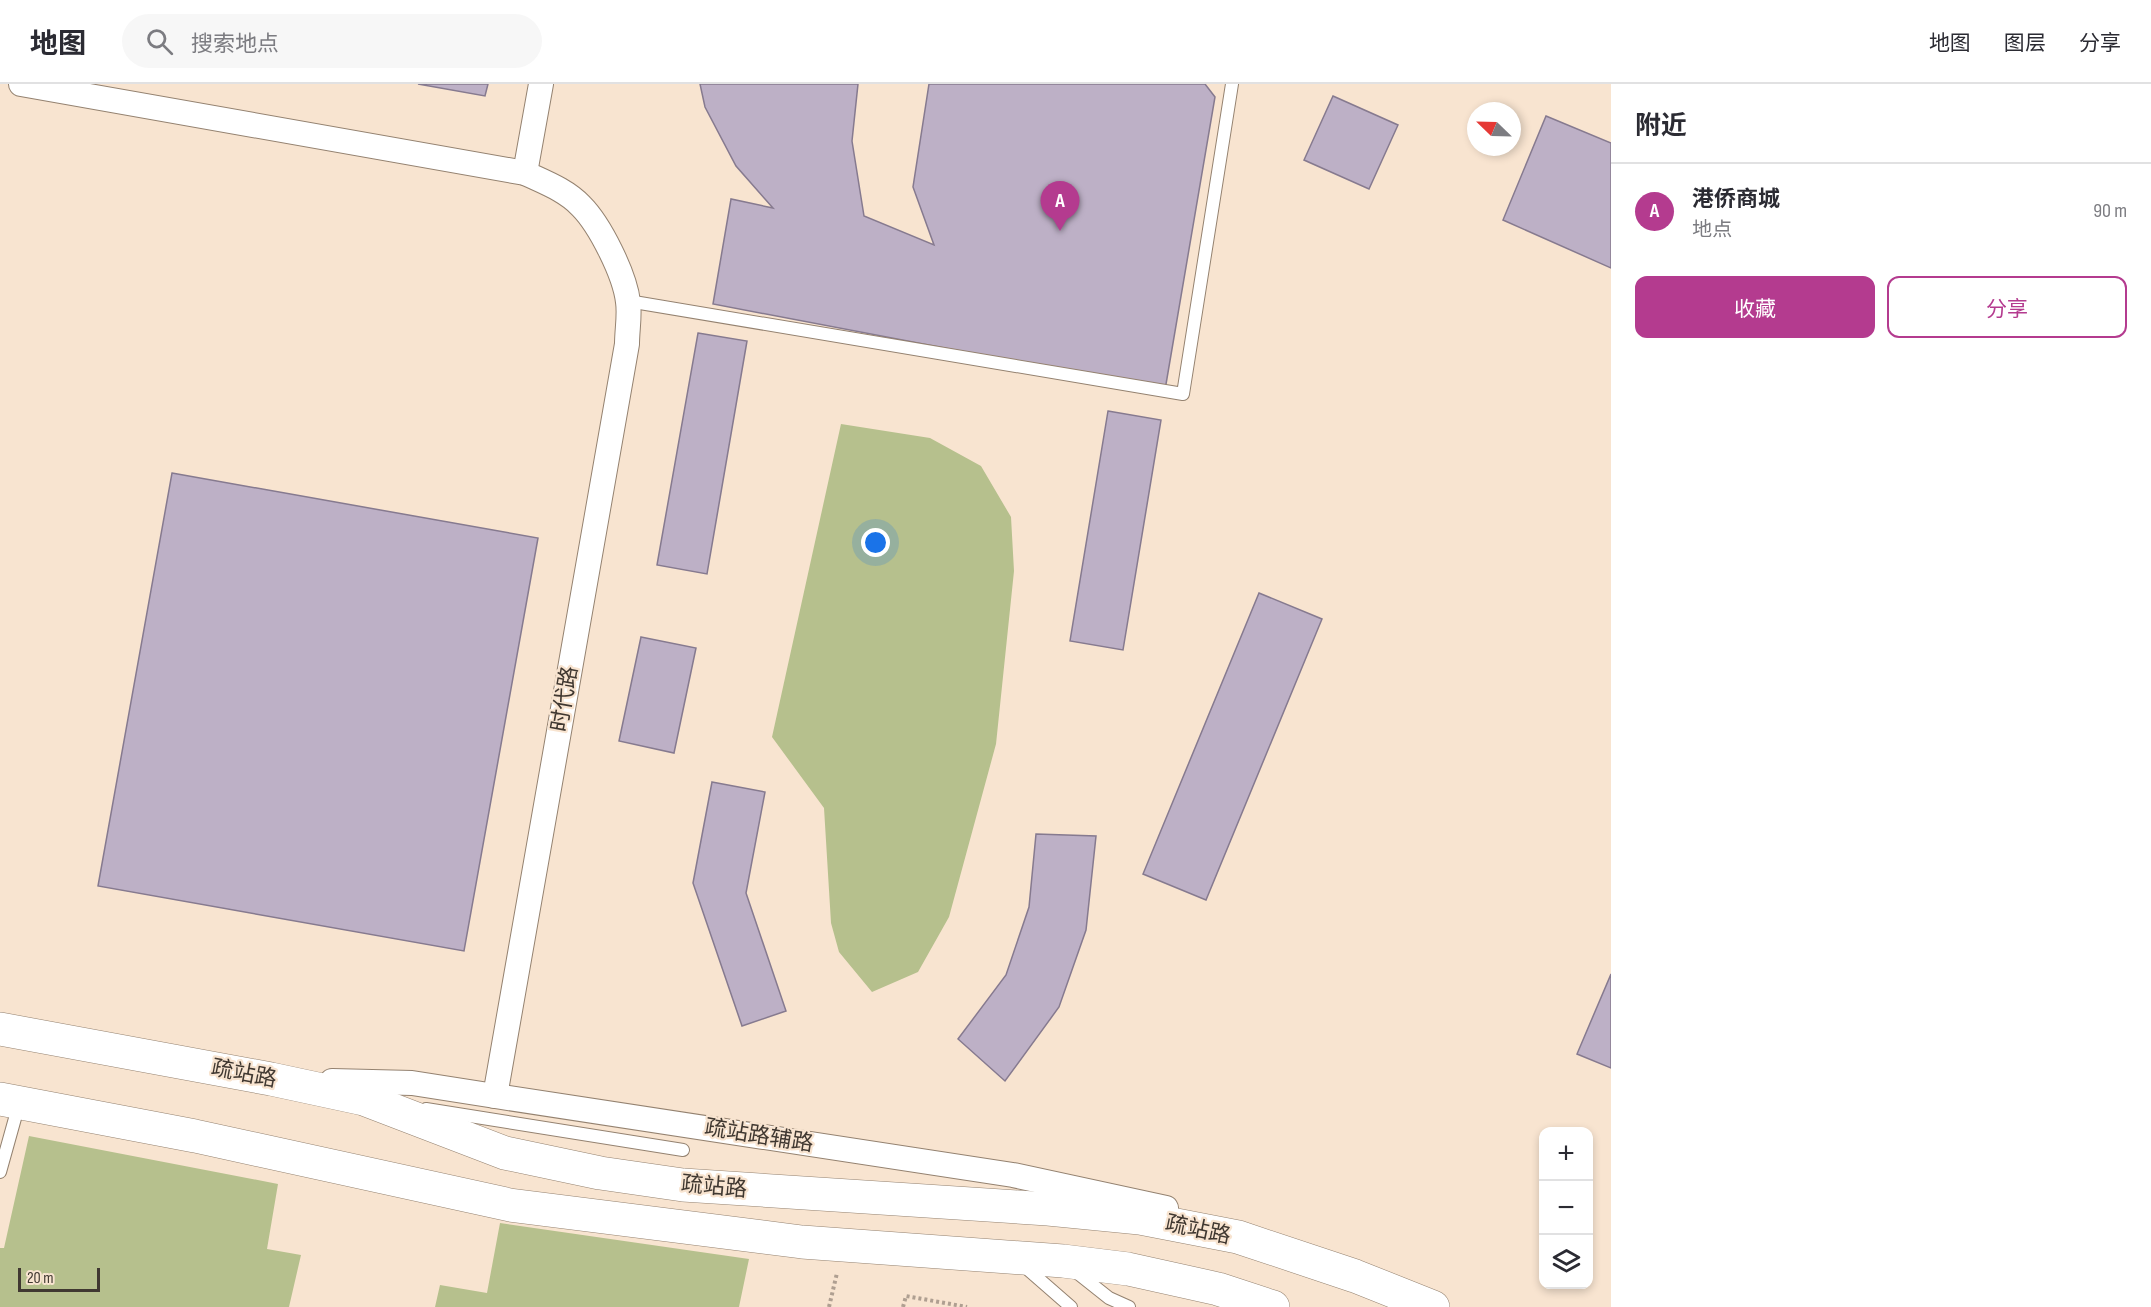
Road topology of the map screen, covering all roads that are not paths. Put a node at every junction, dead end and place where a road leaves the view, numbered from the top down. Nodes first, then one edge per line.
1 (21, 84) edge
2 (541, 84) edge
3 (1233, 84) edge
4 (525, 173) junction
5 (628, 301) junction
6 (0, 1029) edge
7 (272, 1079) junction
8 (495, 1096) junction
9 (364, 1099) junction
10 (10, 1101) edge
11 (683, 1150) dead end
12 (0, 1172) edge
13 (1238, 1237) junction
14 (1014, 1257) junction
15 (1063, 1261) junction
16 (1071, 1307) edge
17 (1128, 1307) edge
18 (1273, 1307) edge
19 (1433, 1307) edge

1 - 4 street, 时代路
2 - 4 street
3 - 5 lane
4 - 5 street, 时代路
5 - 8 street, 时代路
6 - 7 street, 疏站路
7 - 8 street, 疏站路辅路
7 - 9 street, 疏站路
8 - 13 street, 疏站路辅路
9 - 11 lane
9 - 13 street, 疏站路
10 - 12 lane
10 - 14 street, 疏站路
13 - 19 street, 疏站路
14 - 15 street, 疏站路
14 - 16 lane
15 - 17 lane
15 - 18 street, 疏站路

